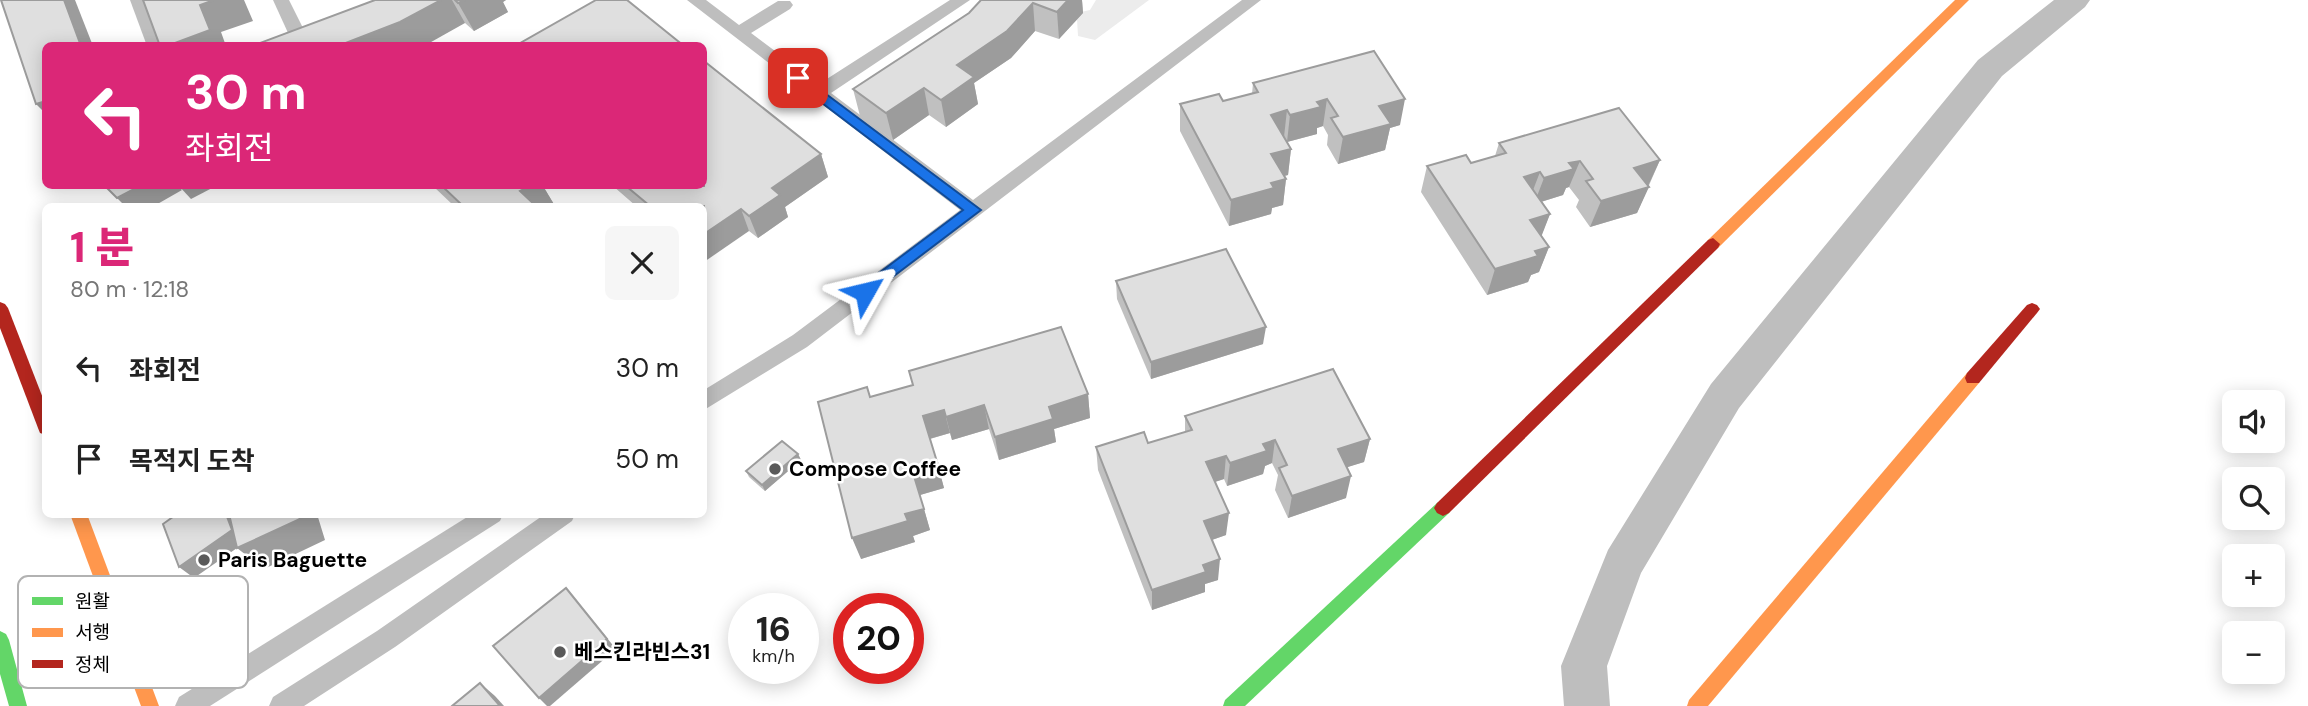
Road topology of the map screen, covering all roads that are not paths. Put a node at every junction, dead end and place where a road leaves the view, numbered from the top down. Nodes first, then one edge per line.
1 (138, 0) edge
2 (281, 0) edge
3 (695, 0) edge
4 (962, 0) edge
5 (1252, 0) edge
6 (1962, 0) edge
7 (2074, 0) edge
8 (784, 5) dead end
9 (738, 33) junction
10 (154, 42) edge
11 (301, 42) edge
12 (818, 93) junction
13 (973, 210) junction
14 (0, 308) edge
15 (2032, 309) dead end
16 (707, 399) edge
17 (42, 418) edge
18 (80, 518) edge
19 (486, 518) edge
20 (558, 518) edge
21 (101, 576) edge
22 (0, 640) edge
23 (248, 668) edge
24 (143, 688) edge
25 (216, 688) edge
26 (18, 706) edge
27 (150, 706) edge
28 (188, 706) edge
29 (282, 706) edge
30 (1232, 706) edge
31 (1587, 706) edge
32 (1696, 706) edge

1 - 10 lane
2 - 11 lane
3 - 9 lane
4 - 12 lane
5 - 13 lane
6 - 30 street
7 - 31 street
8 - 9 lane
9 - 12 lane
12 - 13 lane
13 - 16 lane
14 - 17 street
15 - 32 street
18 - 21 street
19 - 23 lane
20 - 29 lane
22 - 26 street
24 - 27 street
25 - 28 lane

